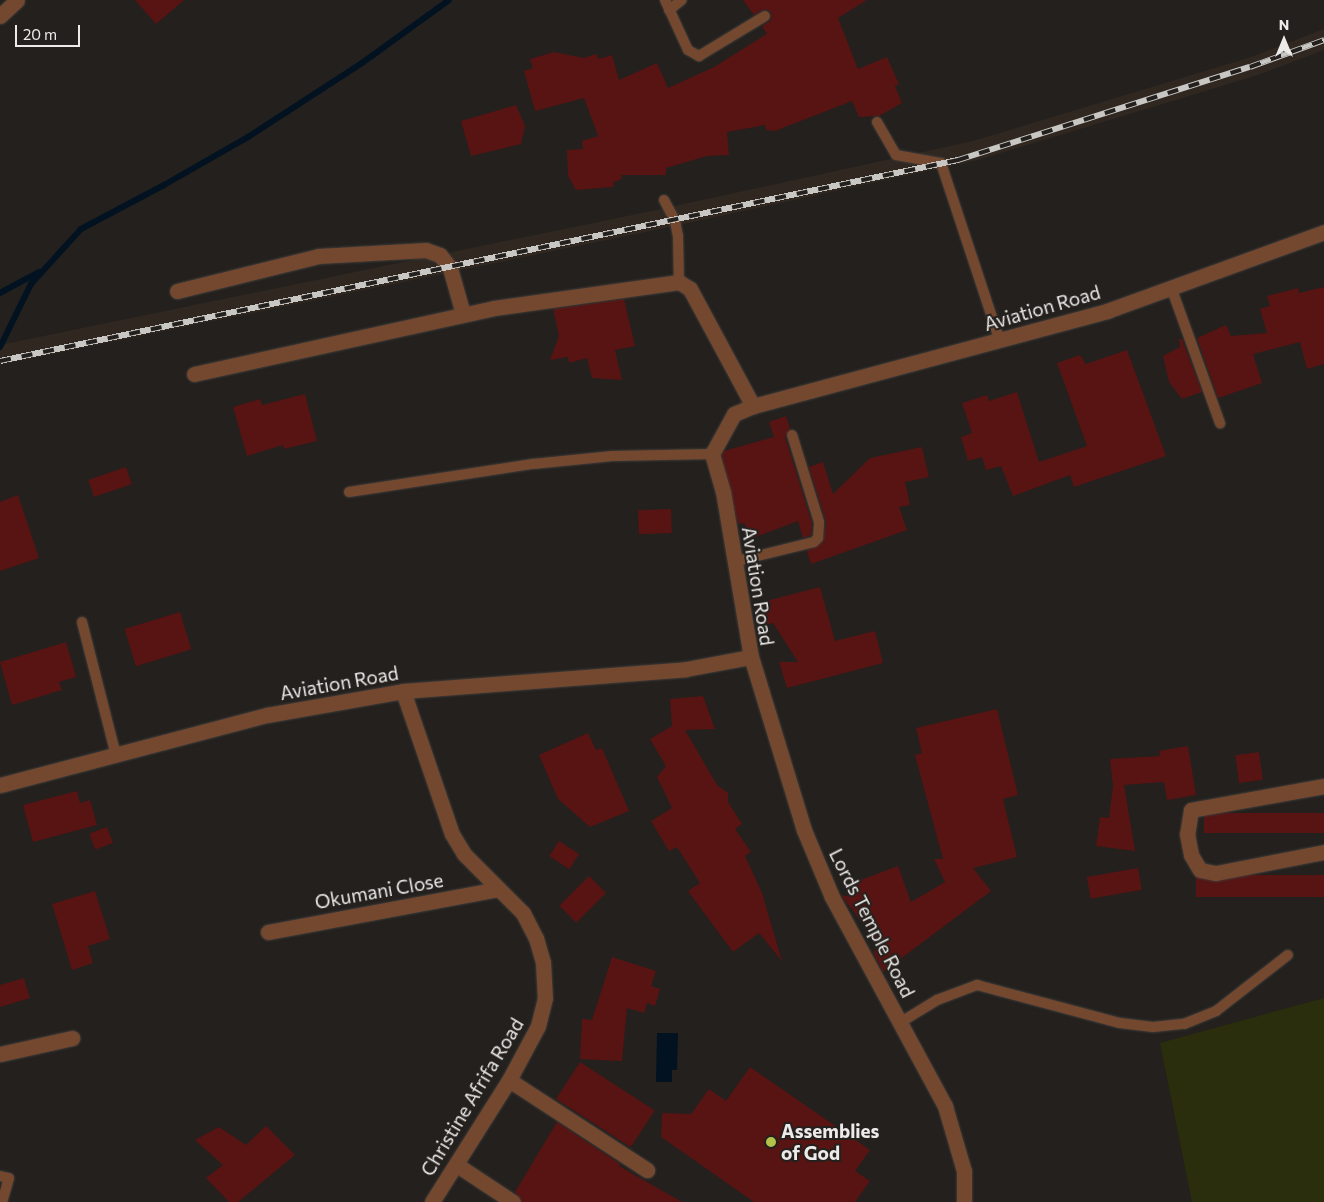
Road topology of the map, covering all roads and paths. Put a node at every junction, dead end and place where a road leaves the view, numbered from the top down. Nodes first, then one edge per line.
1 (17, 0) edge
2 (682, 0) edge
3 (667, 5) edge
4 (0, 16) edge
5 (765, 16) dead end
6 (877, 122) dead end
7 (664, 200) dead end
8 (1324, 232) edge
9 (679, 282) junction
10 (1171, 287) junction
11 (177, 291) dead end
12 (463, 314) junction
13 (1000, 341) junction
14 (194, 374) dead end
15 (753, 406) junction
16 (1220, 423) dead end
17 (792, 435) dead end
18 (712, 454) junction
19 (349, 492) dead end
20 (733, 562) junction
21 (82, 622) dead end
22 (750, 657) junction
23 (403, 691) junction
24 (116, 755) junction
25 (1, 782) edge
26 (1324, 786) edge
27 (1324, 852) edge
28 (497, 889) junction
29 (268, 932) dead end
30 (1288, 955) dead end
31 (901, 1022) junction
32 (72, 1038) dead end
33 (0, 1054) edge
34 (509, 1080) junction
35 (456, 1165) junction
36 (647, 1170) dead end
37 (0, 1176) edge
38 (2, 1202) edge
39 (432, 1202) edge
40 (513, 1202) edge
41 (964, 1202) edge

1 - 4 street
2 - 3 lane
3 - 5 lane
6 - 13 lane
7 - 9 lane
8 - 10 street, Aviation Road
9 - 12 street
9 - 15 street
10 - 13 street, Aviation Road
10 - 16 lane
11 - 12 street
12 - 14 street
13 - 15 street, Aviation Road
15 - 18 street, Aviation Road
17 - 20 lane
18 - 19 lane
18 - 20 street, Aviation Road
20 - 22 street, Aviation Road
21 - 24 lane
22 - 23 street, Aviation Road
22 - 31 street, Lords Temple Road
23 - 24 street, Aviation Road
23 - 28 street, Christine Afrifa Road
24 - 25 street, Aviation Road
26 - 27 street
28 - 29 street, Okumani Close
28 - 34 street, Christine Afrifa Road
30 - 31 lane
31 - 41 street, Lords Temple Road
32 - 33 street
34 - 35 street, Christine Afrifa Road
34 - 36 street
35 - 39 street, Christine Afrifa Road
35 - 40 street
37 - 38 lane

